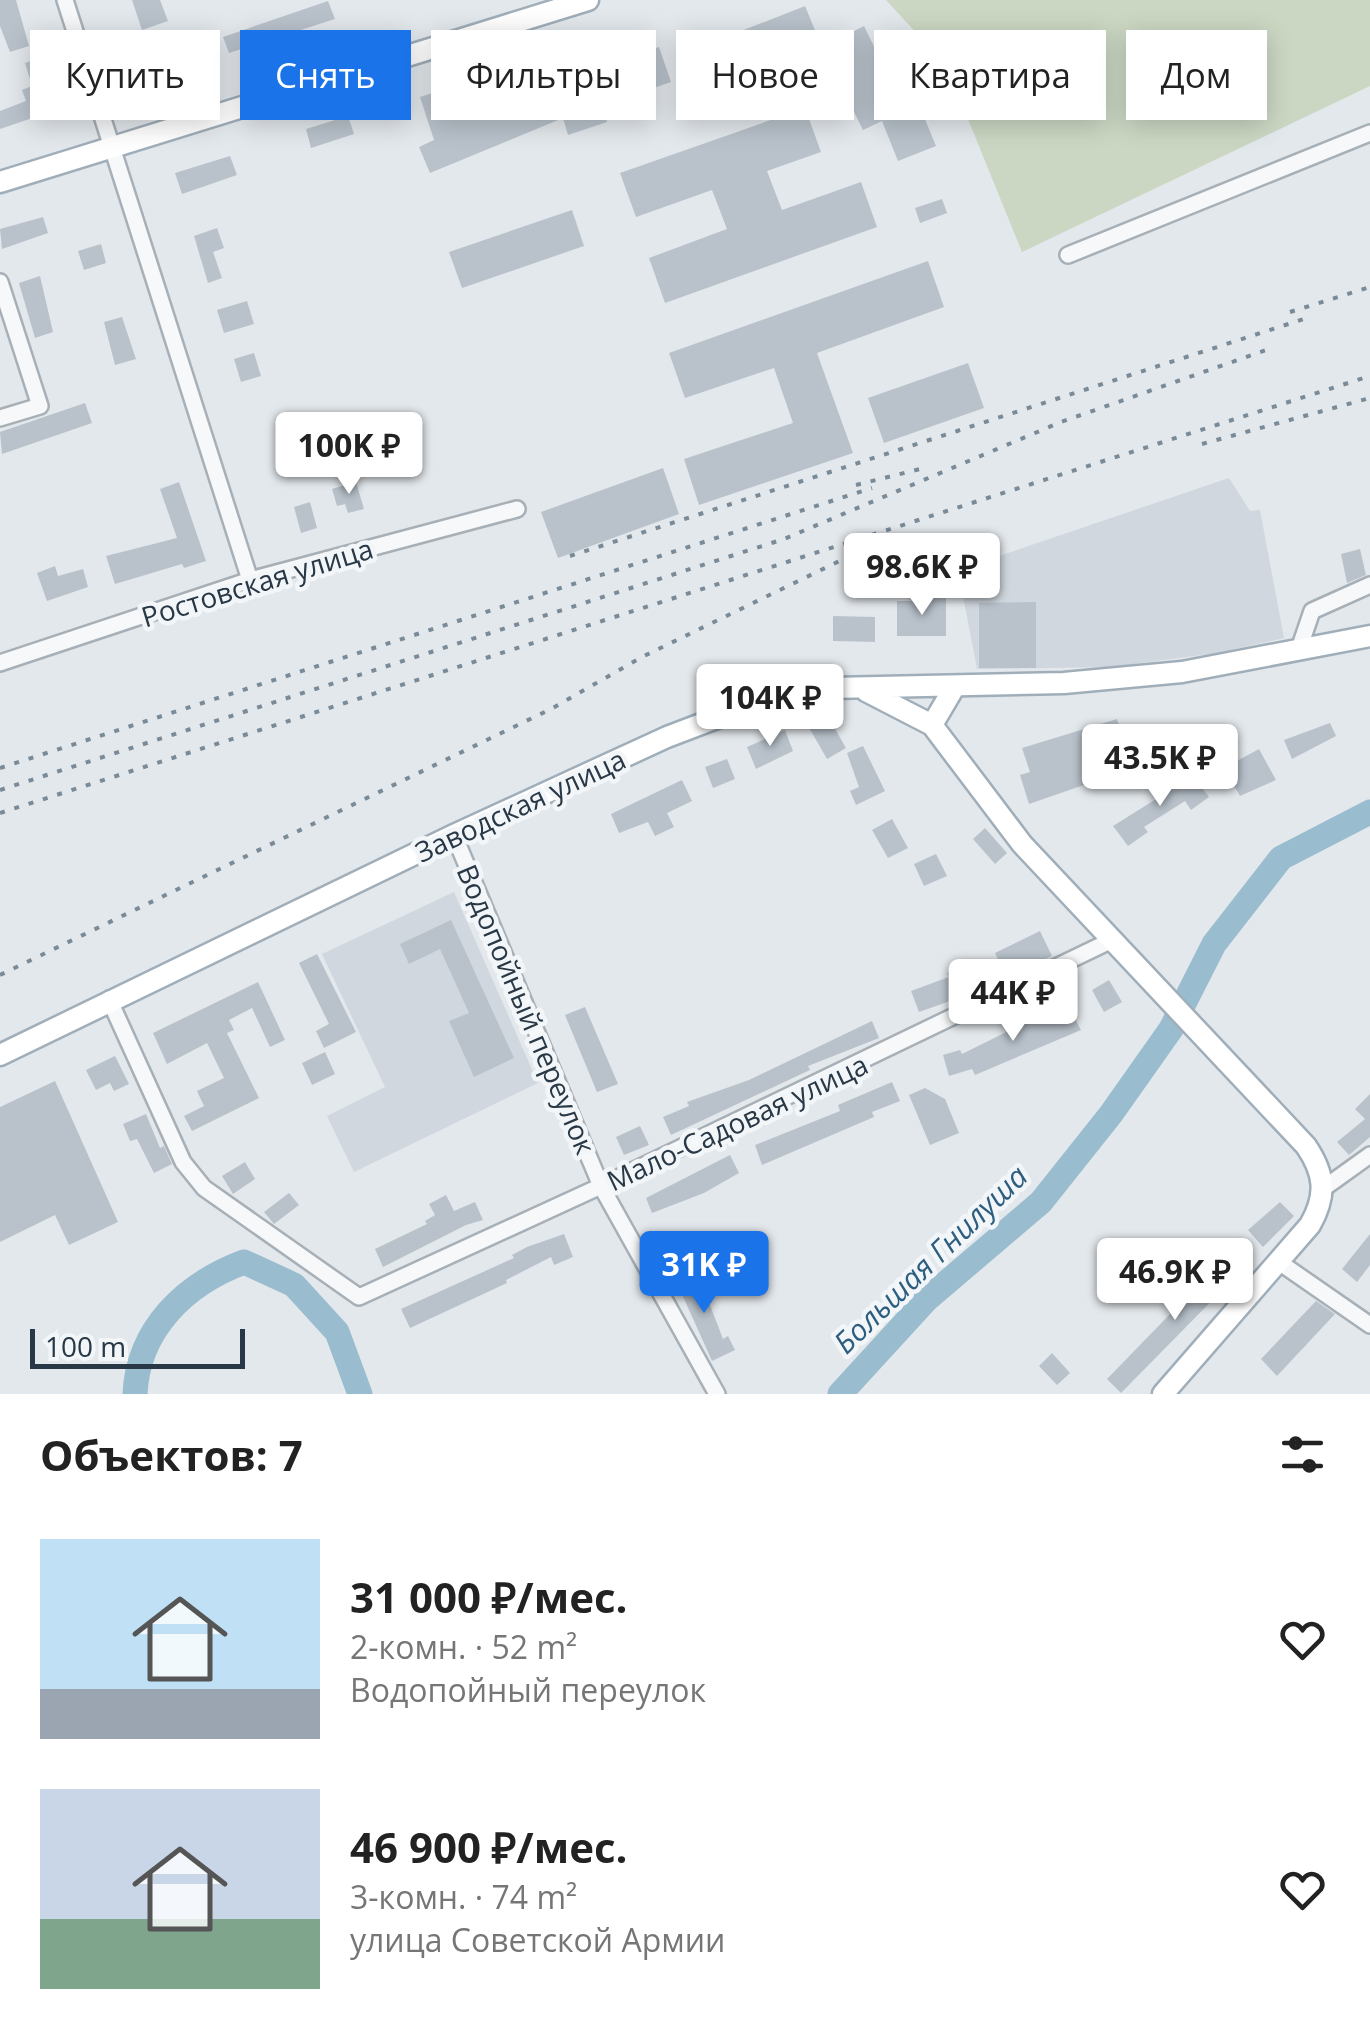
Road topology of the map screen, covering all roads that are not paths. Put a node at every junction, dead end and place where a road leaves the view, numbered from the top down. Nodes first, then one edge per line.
1 (66, 0) edge
2 (588, 0) edge
3 (549, 6) edge
4 (1370, 133) edge
5 (113, 144) junction
6 (0, 182) edge
7 (1068, 254) dead end
8 (0, 282) edge
9 (0, 418) edge
10 (517, 509) dead end
11 (250, 580) junction
12 (1370, 585) edge
13 (1370, 636) edge
14 (1298, 652) junction
15 (0, 663) edge
16 (956, 686) junction
17 (857, 688) junction
18 (932, 725) junction
19 (454, 834) junction
20 (1112, 940) junction
21 (109, 999) junction
22 (0, 1055) edge
23 (1370, 1155) edge
24 (602, 1186) junction
25 (1324, 1188) junction
26 (1280, 1262) junction
27 (1370, 1325) edge
28 (717, 1394) edge
29 (1163, 1394) edge

1 - 5 street
2 - 3 main road
3 - 5 main road
4 - 7 street
5 - 6 main road
5 - 11 street
8 - 9 street
10 - 11 street, Ростовская улица
11 - 15 street, Ростовская улица
12 - 14 street
13 - 14 main road, Заводская улица
14 - 16 main road, Заводская улица
16 - 17 main road, Заводская улица
16 - 18 main road
17 - 18 main road
17 - 19 main road, Заводская улица
18 - 20 main road
19 - 21 main road, Заводская улица
19 - 24 street, Водопойный переулок
20 - 24 street, Мало-Садовая улица
20 - 25 main road
21 - 22 main road, Заводская улица
21 - 24 street, Мало-Садовая улица
23 - 25 street
24 - 28 street, Водопойный переулок
25 - 26 main road
26 - 27 street
26 - 29 main road

